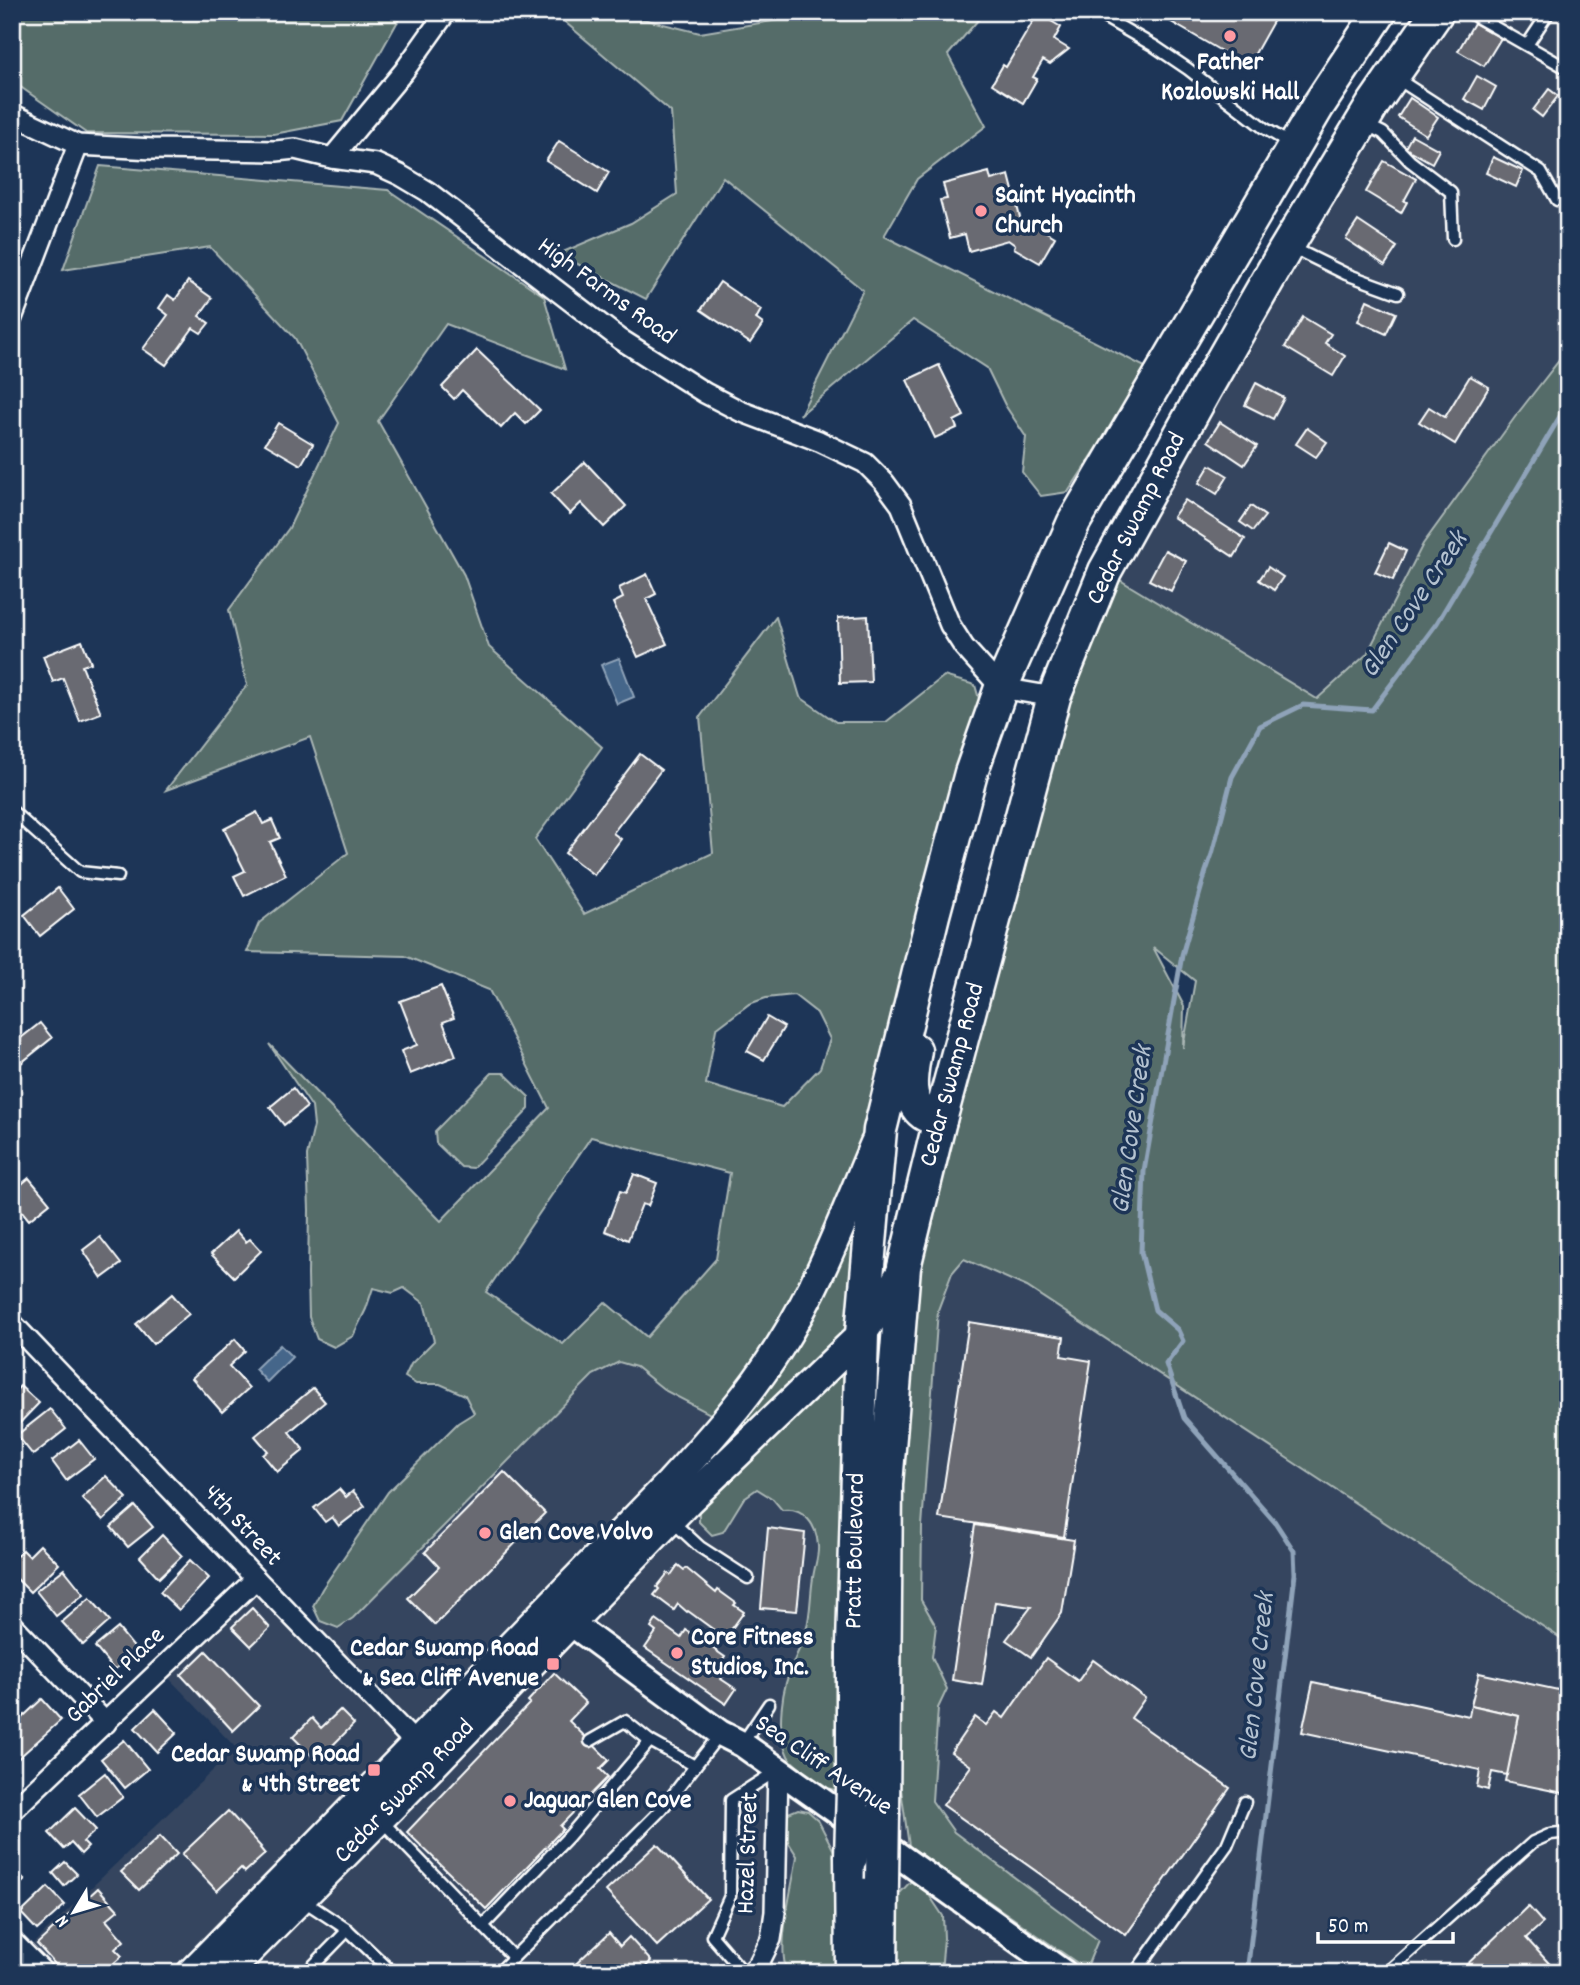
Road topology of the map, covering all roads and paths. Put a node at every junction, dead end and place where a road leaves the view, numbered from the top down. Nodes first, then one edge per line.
1 (446, 12) edge
2 (1095, 12) edge
3 (1380, 12) edge
4 (1437, 12) edge
5 (1468, 12) edge
6 (1549, 12) edge
7 (1527, 45) junction
8 (1568, 69) edge
9 (1393, 76) junction
10 (12, 114) edge
11 (1362, 122) junction
12 (78, 145) junction
13 (332, 158) junction
14 (1287, 159) junction
15 (1318, 195) junction
16 (1557, 200) dead end
17 (1453, 239) dead end
18 (1288, 246) junction
19 (1398, 293) dead end
20 (12, 318) edge
21 (1001, 688) junction
22 (1054, 697) junction
23 (12, 811) edge
24 (118, 876) dead end
25 (940, 890) junction
26 (940, 1120) junction
27 (880, 1130) junction
28 (904, 1267) junction
29 (12, 1323) edge
30 (862, 1334) junction
31 (658, 1514) junction
32 (748, 1578) dead end
33 (256, 1579) junction
34 (568, 1612) junction
35 (12, 1625) edge
36 (769, 1704) dead end
37 (106, 1723) junction
38 (731, 1739) junction
39 (590, 1741) dead end
40 (650, 1741) junction
41 (415, 1743) junction
42 (435, 1763) junction
43 (695, 1766) junction
44 (778, 1770) junction
45 (1245, 1802) dead end
46 (371, 1809) junction
47 (12, 1811) edge
48 (1568, 1832) edge
49 (300, 1899) junction
50 (483, 1926) junction
51 (348, 1930) junction
52 (12, 1941) edge
53 (513, 1957) junction
54 (44, 1973) edge
55 (191, 1973) edge
56 (227, 1973) edge
57 (306, 1973) edge
58 (393, 1973) edge
59 (498, 1973) edge
60 (744, 1973) edge
61 (750, 1973) edge
62 (852, 1973) edge
63 (881, 1973) edge
64 (1064, 1973) edge
65 (1135, 1973) edge
66 (1386, 1973) edge

1 - 13 street
2 - 14 lane
3 - 14 main road, Cedar Swamp Road
4 - 9 main road, Cedar Swamp Road
5 - 7 lane
6 - 7 lane
7 - 8 lane
9 - 11 main road, Cedar Swamp Road
9 - 16 lane
10 - 12 street, High Farms Road
11 - 15 main road, Cedar Swamp Road
11 - 17 lane
12 - 13 street, High Farms Road
12 - 20 street
13 - 21 street, High Farms Road
14 - 15 main road
14 - 21 main road, Cedar Swamp Road
15 - 18 main road, Cedar Swamp Road
18 - 19 lane
18 - 22 main road, Cedar Swamp Road
21 - 22 street
21 - 25 main road, Cedar Swamp Road
22 - 26 main road, Cedar Swamp Road
23 - 24 lane
25 - 26 main road
25 - 27 main road, Cedar Swamp Road
26 - 28 main road, Cedar Swamp Road
27 - 30 main road, Pratt Boulevard
27 - 31 main road, Cedar Swamp Road
28 - 30 main road, Cedar Swamp Road
28 - 63 main road, Pratt Boulevard, bridge
29 - 33 street, 4th Street
30 - 31 main road, Cedar Swamp Road
30 - 62 main road, Pratt Boulevard, bridge
31 - 32 lane
31 - 34 main road, Cedar Swamp Road
33 - 37 street, Gabriel Place
33 - 41 street, 4th Street
34 - 38 street, Sea Cliff Avenue
34 - 41 main road, Cedar Swamp Road
34 - 42 main road, Cedar Swamp Road
35 - 37 street
36 - 38 lane
37 - 47 street, Gabriel Place
38 - 43 lane
38 - 44 street, Sea Cliff Avenue
39 - 40 lane
40 - 43 lane
40 - 50 lane
41 - 42 street, 4th Street
41 - 46 main road, Cedar Swamp Road
42 - 46 main road, Cedar Swamp Road
43 - 53 lane
44 - 60 lane
44 - 61 street, Hazel Street
44 - 64 street, Sea Cliff Avenue
45 - 65 lane
46 - 49 main road, Cedar Swamp Road
46 - 50 lane
46 - 55 main road, Cedar Swamp Road
48 - 66 lane
49 - 51 lane
49 - 56 main road, Cedar Swamp Road
50 - 53 lane
51 - 57 lane
51 - 58 lane
52 - 54 street
53 - 59 lane

